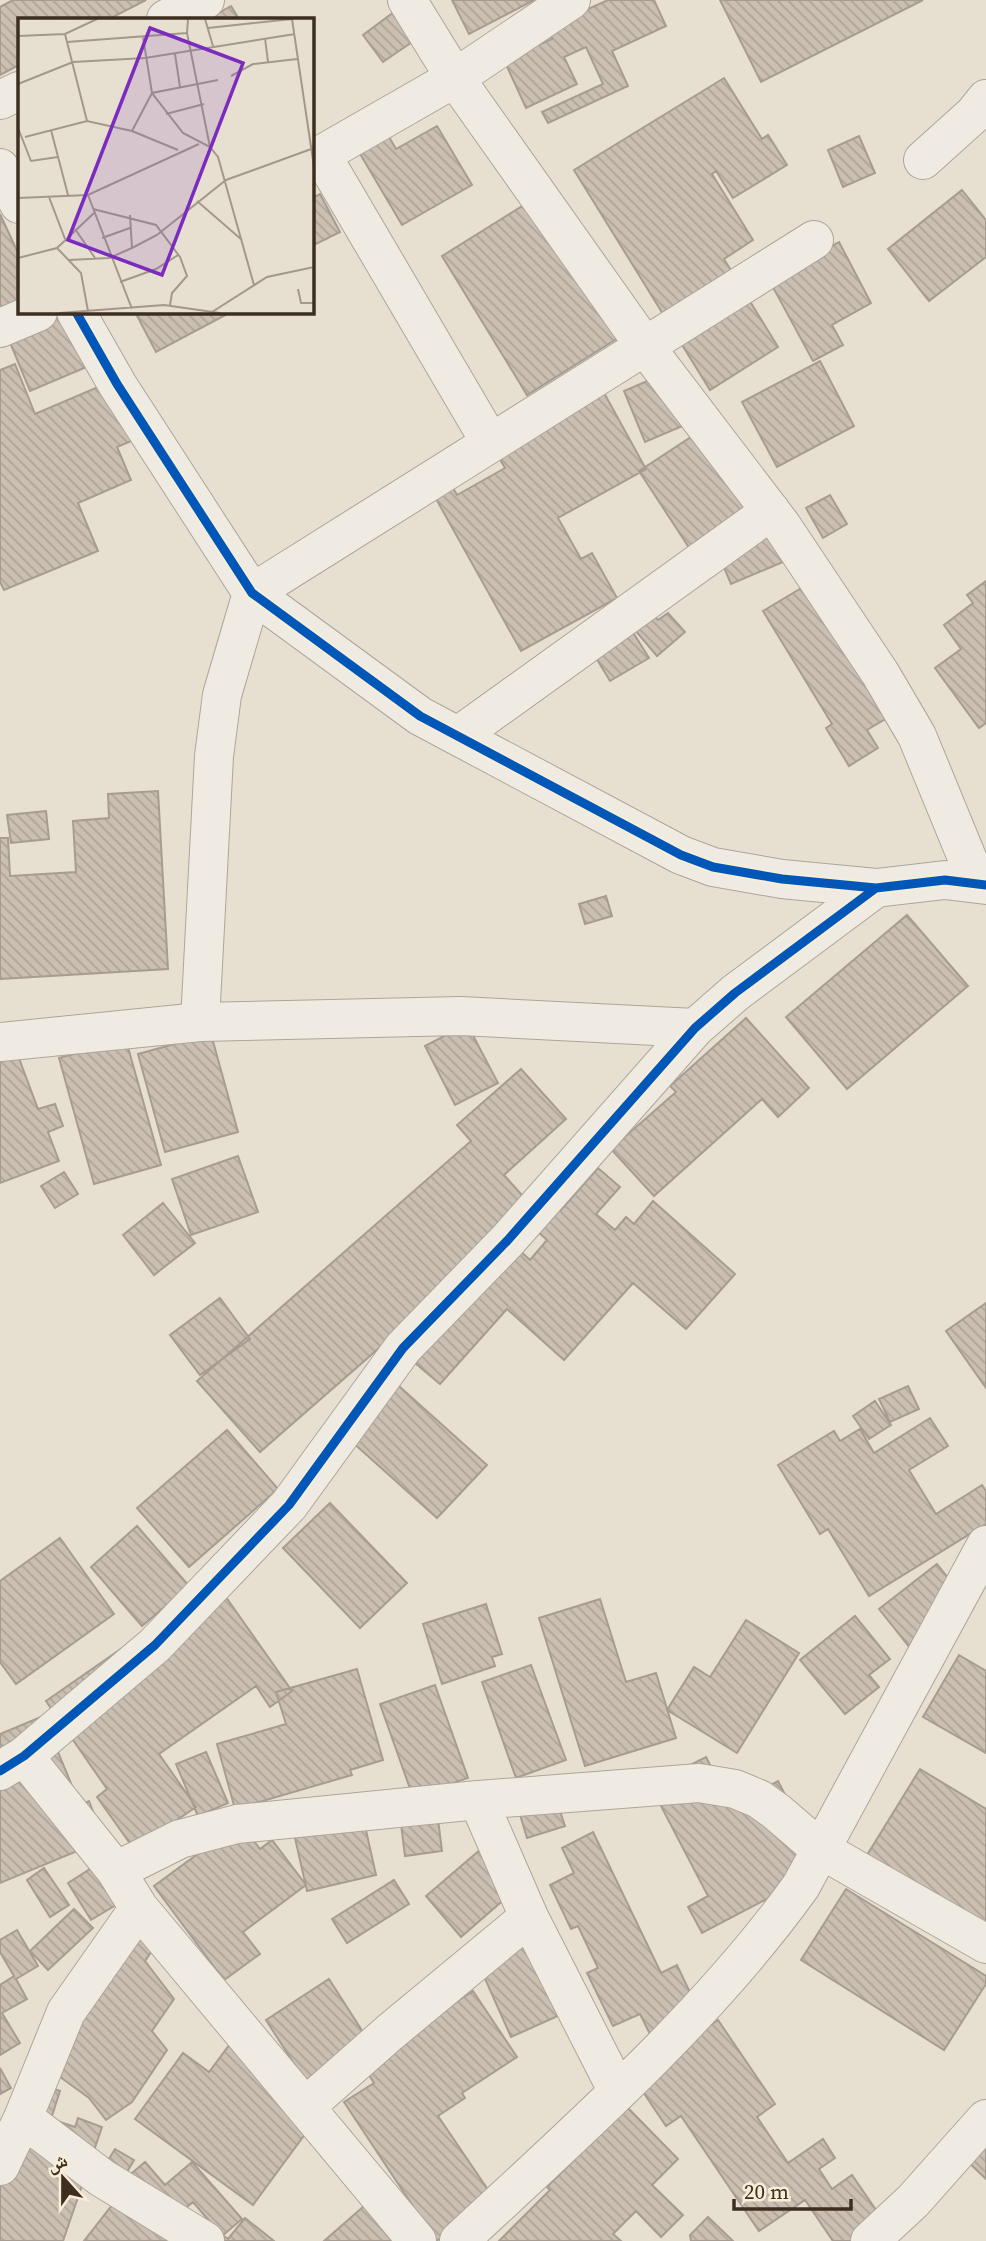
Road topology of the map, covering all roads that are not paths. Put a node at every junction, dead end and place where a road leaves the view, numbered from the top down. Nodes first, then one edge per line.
1 (205, 0) edge
2 (407, 0) edge
3 (572, 0) edge
4 (168, 18) edge
5 (455, 78) junction
6 (18, 91) edge
7 (986, 99) edge
8 (0, 100) edge
9 (316, 157) edge
10 (923, 160) dead end
11 (0, 168) edge
12 (18, 202) edge
13 (814, 240) dead end
14 (36, 313) edge
15 (77, 313) edge
16 (0, 328) edge
17 (644, 345) junction
18 (490, 442) junction
19 (771, 511) junction
20 (252, 593) junction
21 (458, 736) junction
22 (982, 883) edge
23 (876, 888) junction
24 (200, 1022) junction
25 (695, 1028) junction
26 (0, 1042) edge
27 (986, 1545) edge
28 (12, 1763) edge
29 (478, 1800) junction
30 (820, 1849) junction
31 (116, 1871) junction
32 (139, 1908) junction
33 (528, 1917) junction
34 (986, 1944) edge
35 (618, 2092) junction
36 (305, 2107) junction
37 (23, 2118) junction
38 (986, 2119) edge
39 (0, 2166) edge
40 (205, 2241) edge
41 (417, 2241) edge
42 (459, 2241) edge
43 (870, 2241) edge

1 - 4 street
2 - 5 street
3 - 5 street
5 - 9 street
5 - 17 street
6 - 8 street
7 - 10 street
9 - 18 street
11 - 12 street
13 - 17 street
14 - 16 street
15 - 20 street
17 - 18 street
17 - 19 street
18 - 20 street
19 - 21 street
19 - 22 street
20 - 21 street
20 - 24 street
21 - 23 street
22 - 23 street
23 - 25 street
24 - 25 street
24 - 26 street
25 - 28 street
27 - 30 street
28 - 31 street
29 - 30 street
29 - 31 street
29 - 33 street
30 - 34 street
30 - 35 street
31 - 32 street
32 - 36 street
32 - 37 street
33 - 35 street
33 - 36 street
35 - 42 street
36 - 41 street
37 - 39 street
37 - 40 street
38 - 43 street

